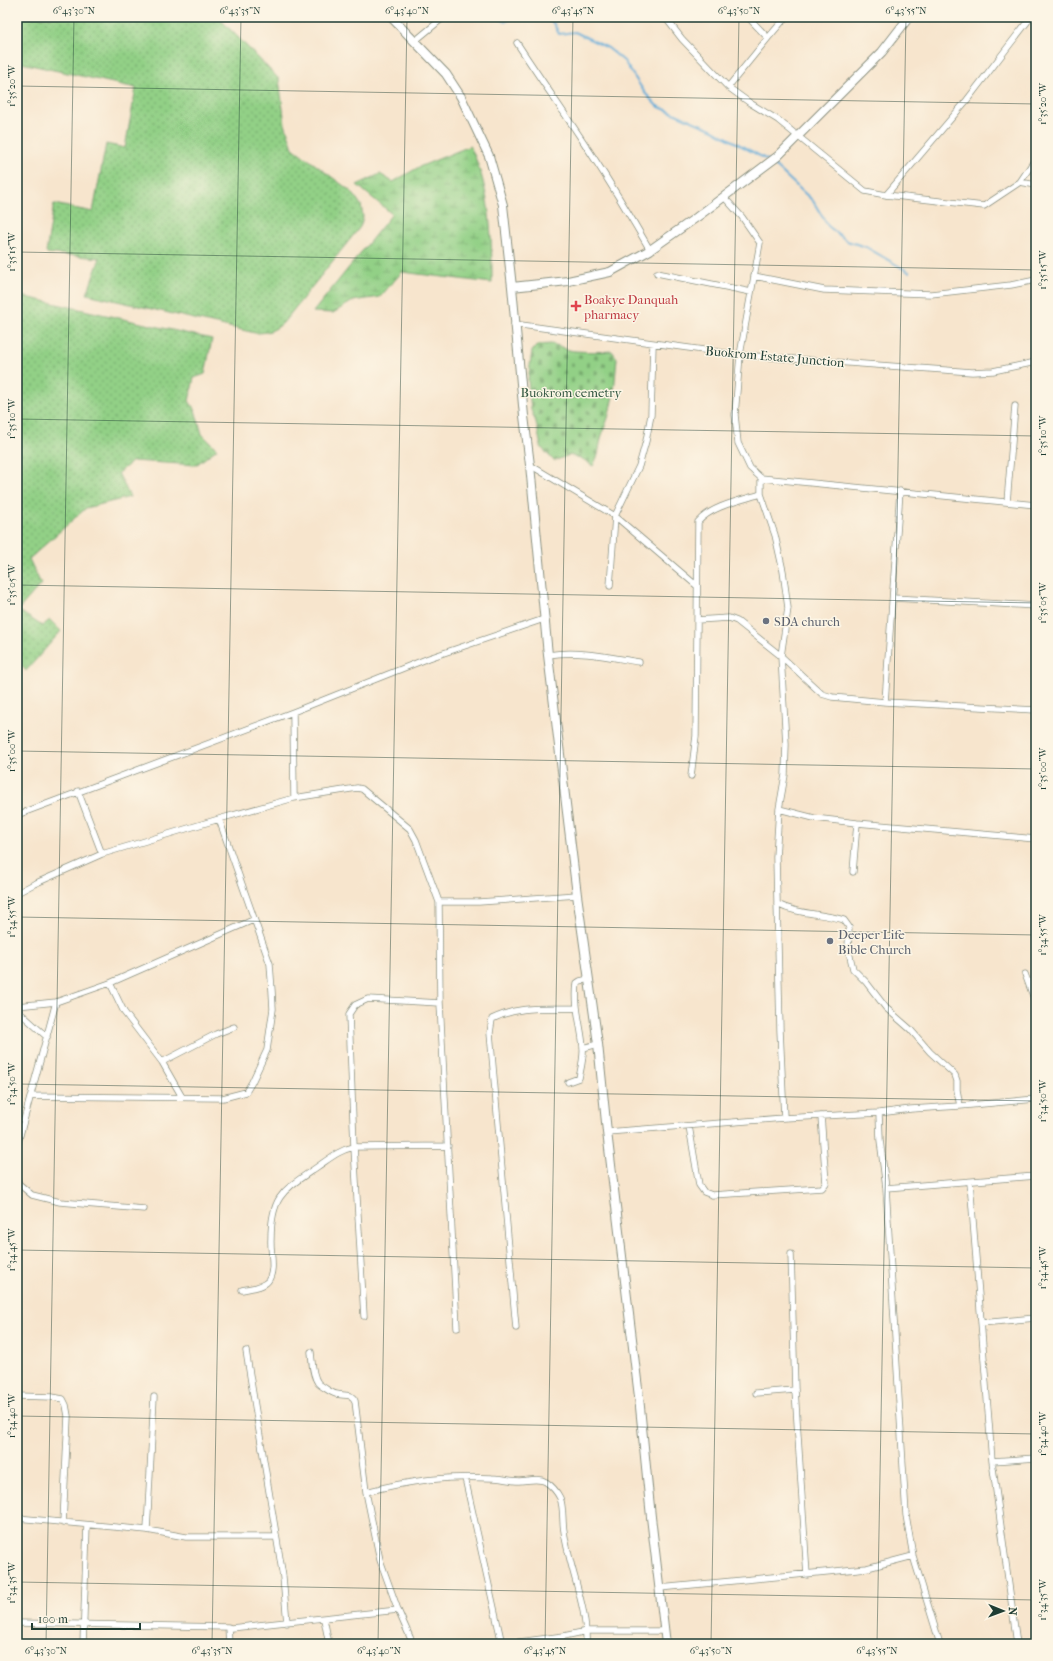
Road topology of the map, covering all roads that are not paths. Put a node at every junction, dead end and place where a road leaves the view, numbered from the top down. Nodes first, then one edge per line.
1 (391, 17) edge
2 (444, 17) edge
3 (665, 17) edge
4 (748, 17) edge
5 (786, 17) edge
6 (909, 17) edge
7 (1032, 17) edge
8 (768, 38) junction
9 (415, 41) junction
10 (517, 43) dead end
11 (728, 87) junction
12 (799, 136) junction
13 (1036, 158) edge
14 (1020, 182) junction
15 (1036, 184) edge
16 (886, 196) junction
17 (724, 197) junction
18 (650, 250) junction
19 (657, 273) dead end
20 (754, 276) junction
21 (1036, 280) edge
22 (512, 287) junction
23 (752, 292) junction
24 (514, 324) junction
25 (653, 344) junction
26 (740, 355) junction
27 (1036, 362) edge
28 (1015, 406) dead end
29 (530, 465) junction
30 (761, 478) junction
31 (900, 491) junction
32 (761, 494) junction
33 (1007, 502) junction
34 (1036, 504) edge
35 (615, 516) junction
36 (610, 586) dead end
37 (698, 586) junction
38 (893, 598) junction
39 (1036, 606) edge
40 (544, 619) junction
41 (698, 620) junction
42 (548, 655) junction
43 (781, 656) junction
44 (639, 662) dead end
45 (885, 702) junction
46 (1036, 710) edge
47 (293, 712) junction
48 (691, 776) dead end
49 (78, 791) junction
50 (294, 798) junction
51 (780, 809) junction
52 (17, 815) edge
53 (219, 818) junction
54 (857, 823) junction
55 (1036, 839) edge
56 (102, 854) junction
57 (853, 872) dead end
58 (17, 894) edge
59 (577, 895) junction
60 (439, 902) junction
61 (777, 904) junction
62 (253, 920) junction
63 (1025, 974) dead end
64 (588, 979) junction
65 (110, 983) junction
66 (56, 1002) junction
67 (440, 1003) junction
68 (1036, 1004) edge
69 (17, 1006) edge
70 (576, 1008) junction
71 (17, 1010) edge
72 (234, 1027) dead end
73 (47, 1037) junction
74 (598, 1044) junction
75 (583, 1048) junction
76 (162, 1062) junction
77 (568, 1082) dead end
78 (31, 1096) junction
79 (182, 1097) junction
80 (1036, 1099) edge
81 (960, 1106) junction
82 (879, 1113) junction
83 (821, 1116) junction
84 (784, 1118) junction
85 (689, 1126) junction
86 (607, 1132) junction
87 (17, 1146) edge
88 (448, 1146) junction
89 (354, 1147) junction
90 (1036, 1176) edge
91 (17, 1179) edge
92 (970, 1182) junction
93 (886, 1188) junction
94 (144, 1210) dead end
95 (791, 1254) dead end
96 (242, 1290) dead end
97 (364, 1316) dead end
98 (1036, 1318) edge
99 (981, 1323) junction
100 (457, 1328) dead end
101 (516, 1328) dead end
102 (246, 1351) dead end
103 (311, 1352) dead end
104 (795, 1390) junction
105 (756, 1393) dead end
106 (17, 1396) edge
107 (154, 1398) dead end
108 (1036, 1458) edge
109 (992, 1461) junction
110 (465, 1478) junction
111 (366, 1492) junction
112 (17, 1518) edge
113 (63, 1523) junction
114 (87, 1525) junction
115 (147, 1530) junction
116 (276, 1537) junction
117 (913, 1556) junction
118 (807, 1575) junction
119 (660, 1588) junction
120 (398, 1610) junction
121 (324, 1619) junction
122 (17, 1623) edge
123 (288, 1623) junction
124 (84, 1625) junction
125 (228, 1627) junction
126 (587, 1631) junction
127 (664, 1631) junction
128 (83, 1644) edge
129 (229, 1644) edge
130 (329, 1644) edge
131 (413, 1644) edge
132 (503, 1644) edge
133 (586, 1644) edge
134 (666, 1644) edge
135 (940, 1644) edge
136 (1017, 1644) edge

1 - 9 street
2 - 9 street
3 - 11 street
4 - 8 street
5 - 8 street
6 - 12 street
7 - 16 street
8 - 11 street
9 - 22 street
10 - 18 street
11 - 12 street
12 - 16 street
12 - 17 street
13 - 14 street
14 - 15 street
14 - 16 street
17 - 18 street
17 - 20 street
18 - 22 street
19 - 23 street
20 - 21 street
20 - 23 street
22 - 24 street
23 - 26 street
24 - 25 street, Buokrom Estate Junction
24 - 29 street
25 - 26 street, Buokrom Estate Junction
25 - 35 street
26 - 27 street, Buokrom Estate Junction
26 - 30 street
28 - 33 street
29 - 35 street
29 - 40 street
30 - 31 street
30 - 32 street
31 - 33 street
31 - 38 street
32 - 37 street
32 - 43 street
33 - 34 street
35 - 36 street
35 - 37 street
37 - 41 street
38 - 39 street
38 - 45 street
40 - 42 street
40 - 47 street
41 - 43 street
41 - 48 street
42 - 44 street
42 - 59 street
43 - 45 street
43 - 51 street
45 - 46 street
47 - 49 street
47 - 50 street
49 - 52 street
49 - 56 street
50 - 53 street
50 - 60 street
51 - 54 street
51 - 61 street
53 - 56 street
53 - 62 street
54 - 55 street
54 - 57 street
56 - 58 street
59 - 60 street
59 - 64 street
60 - 67 street
61 - 81 street
61 - 84 street
62 - 65 street
62 - 79 street
63 - 68 street
64 - 70 street
64 - 74 street
65 - 66 street
65 - 76 street
66 - 69 street
66 - 73 street
67 - 88 street
67 - 89 street
70 - 75 street
70 - 101 street
71 - 73 street
72 - 76 street
73 - 78 street
74 - 75 street
74 - 86 street
75 - 77 street
76 - 79 street
78 - 79 street
78 - 87 street
80 - 81 street
81 - 82 street
82 - 83 street
82 - 93 street
83 - 84 street
83 - 85 street
84 - 85 street
85 - 86 street
86 - 119 street
88 - 89 street
88 - 100 street
89 - 96 street
89 - 97 street
90 - 92 street
91 - 94 street
92 - 93 street
92 - 99 street
93 - 117 street
95 - 104 street
98 - 99 street
99 - 109 street
102 - 116 street
103 - 111 street
104 - 105 street
104 - 118 street
106 - 113 street
107 - 115 street
108 - 109 street
109 - 136 street
110 - 111 street
110 - 126 street
110 - 132 street
111 - 120 street
112 - 113 street
113 - 114 street
114 - 115 street
114 - 124 street
115 - 116 street
116 - 123 street
117 - 118 street
117 - 135 street
118 - 119 street
119 - 127 street
120 - 121 street
120 - 131 street
121 - 123 street
121 - 130 street
122 - 124 street
123 - 125 street
124 - 125 street
124 - 128 street
125 - 129 street
126 - 127 street
126 - 132 street
126 - 133 street
127 - 134 street

